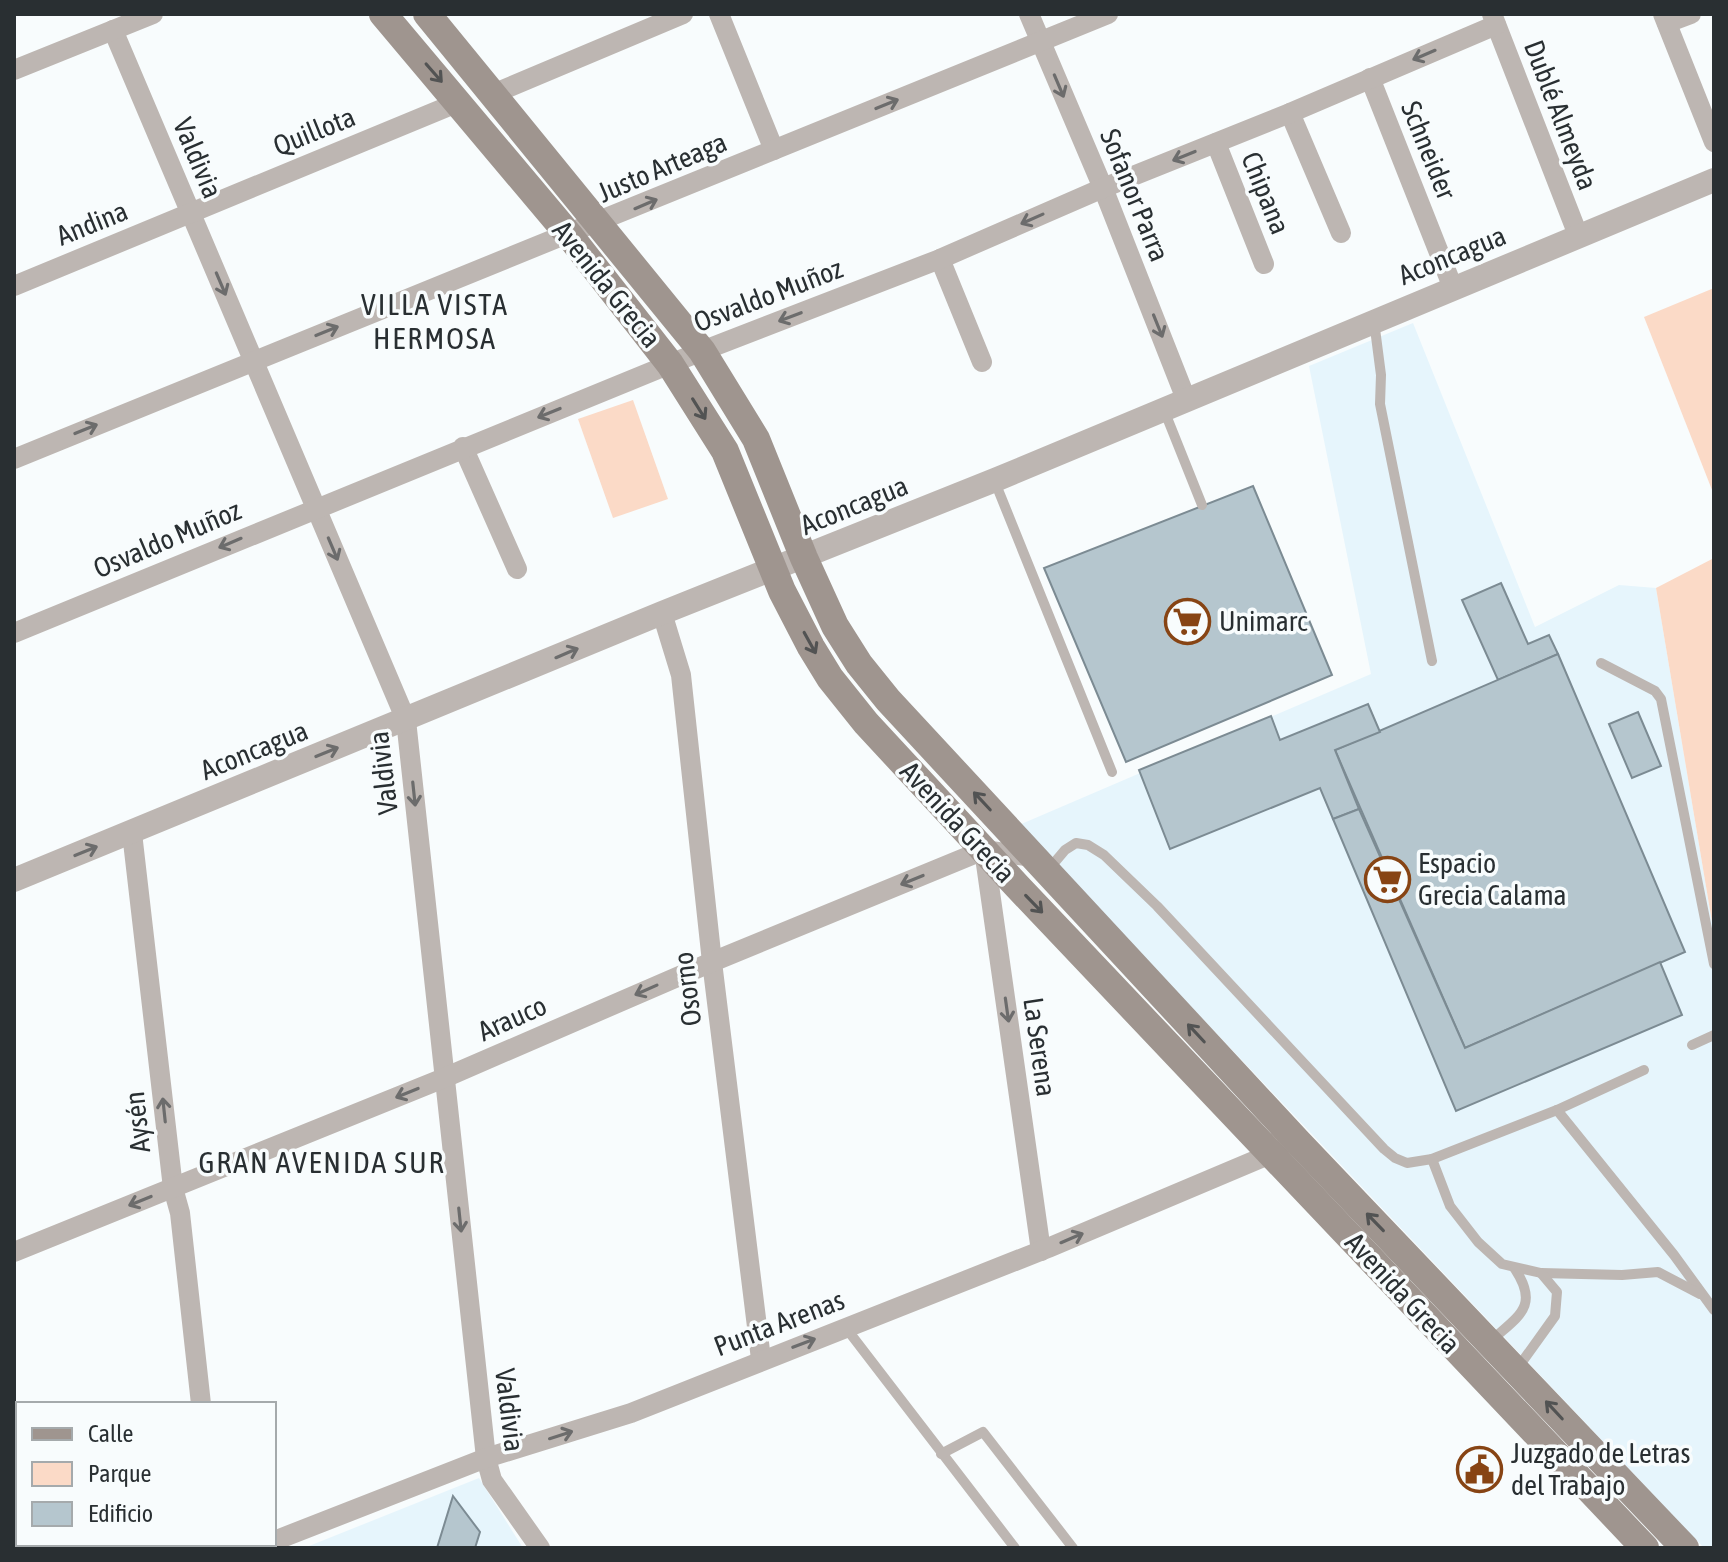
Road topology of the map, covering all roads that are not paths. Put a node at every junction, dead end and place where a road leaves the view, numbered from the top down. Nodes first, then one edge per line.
1 (153, 14) edge
2 (383, 14) edge
3 (427, 14) edge
4 (683, 14) edge
5 (719, 14) edge
6 (1029, 14) edge
7 (1108, 14) edge
8 (1691, 14) edge
9 (1494, 19) edge
10 (1665, 19) edge
11 (113, 30) junction
12 (1040, 42) junction
13 (14, 70) edge
14 (1370, 78) junction
15 (493, 94) junction
16 (459, 102) junction
17 (1290, 113) junction
18 (1714, 142) edge
19 (1216, 143) junction
20 (774, 150) junction
21 (1714, 180) edge
22 (1103, 188) junction
23 (191, 212) junction
24 (600, 223) junction
25 (1341, 233) dead end
26 (569, 235) junction
27 (1578, 235) junction
28 (940, 259) junction
29 (1264, 264) dead end
30 (14, 286) edge
31 (1453, 288) junction
32 (1374, 320) junction
33 (702, 351) junction
34 (253, 360) junction
35 (982, 362) dead end
36 (670, 364) junction
37 (1175, 404) junction
38 (463, 447) junction
39 (14, 459) edge
40 (995, 480) junction
41 (1202, 505) dead end
42 (315, 507) junction
43 (804, 558) junction
44 (517, 569) dead end
45 (773, 569) junction
46 (662, 613) junction
47 (14, 633) edge
48 (1432, 661) dead end
49 (1601, 663) dead end
50 (406, 720) junction
51 (1112, 772) dead end
52 (132, 833) junction
53 (984, 850) junction
54 (1040, 865) junction
55 (14, 880) edge
56 (712, 962) junction
57 (1714, 964) edge
58 (1714, 1035) edge
59 (1692, 1045) dead end
60 (1644, 1070) dead end
61 (444, 1078) junction
62 (1557, 1110) junction
63 (1298, 1142) junction
64 (1272, 1154) junction
65 (1432, 1159) junction
66 (173, 1188) junction
67 (1041, 1251) junction
68 (14, 1252) edge
69 (1515, 1269) junction
70 (1541, 1273) junction
71 (1700, 1294) junction
72 (1714, 1310) edge
73 (846, 1327) junction
74 (1490, 1342) junction
75 (761, 1359) junction
76 (1517, 1369) junction
77 (201, 1402) edge
78 (941, 1454) junction
79 (486, 1458) junction
80 (276, 1540) edge
81 (540, 1548) edge
82 (1015, 1548) edge
83 (1073, 1548) edge
84 (1645, 1548) edge
85 (1685, 1548) edge

1 - 11 street
2 -> 16 main road, Avenida Grecia
3 - 15 main road, Avenida Grecia
4 - 15 street
5 - 20 street
6 - 12 street, Sofanor Parra
7 - 12 street, Justo Arteaga
8 - 10 street
9 -> 14 street, Osvaldo Muñoz
9 - 27 street, Dublé Almeyda
10 - 18 street
11 - 13 street
11 - 23 street, Valdivia
20 -> 12 street, Justo Arteaga
12 -> 22 street, Sofanor Parra
14 - 17 street, Osvaldo Muñoz
14 - 31 street, Schneider
15 - 24 main road, Avenida Grecia
16 - 23 street, Quillota
16 - 26 main road, Avenida Grecia
17 - 19 street, Osvaldo Muñoz
17 - 25 street
19 -> 22 street, Osvaldo Muñoz
19 - 29 street, Chipana
24 -> 20 street, Justo Arteaga
21 - 27 street, Aconcagua
22 -> 28 street, Osvaldo Muñoz
22 -> 37 street, Sofanor Parra
23 - 30 street, Andina
23 -> 34 street, Valdivia
24 - 26 street, Justo Arteaga
24 - 33 main road, Avenida Grecia
34 -> 26 street, Justo Arteaga
26 - 36 main road, Avenida Grecia
27 - 31 street, Aconcagua
28 -> 33 street, Osvaldo Muñoz
28 - 35 street
31 - 32 street, Aconcagua
32 - 37 street, Aconcagua
32 - 48 lane
33 - 36 street, Osvaldo Muñoz
33 - 43 main road, Avenida Grecia
39 -> 34 street, Justo Arteaga
34 - 42 street, Valdivia
36 -> 38 street, Osvaldo Muñoz
36 -> 45 main road, Avenida Grecia
37 - 40 street, Aconcagua
37 - 41 lane
38 - 42 street, Osvaldo Muñoz
38 - 44 street
40 - 43 street, Aconcagua
40 - 51 lane
42 -> 47 street, Osvaldo Muñoz
42 -> 50 street, Valdivia
43 - 45 street, Aconcagua
54 -> 43 main road, Avenida Grecia
45 - 46 street, Aconcagua
45 -> 53 main road, Avenida Grecia
50 -> 46 street, Aconcagua
46 - 56 street, Osorno
49 - 57 lane
52 -> 50 street, Aconcagua
50 -> 61 street, Valdivia
55 -> 52 street, Aconcagua
66 -> 52 street, Aysén
53 - 54 street
53 -> 56 street, Arauco
53 -> 64 main road, Avenida Grecia
53 -> 67 street, La Serena
63 -> 54 main road, Avenida Grecia
54 - 65 lane
56 -> 61 street, Arauco
56 - 75 street, Osorno
58 - 59 lane
60 - 62 lane
61 -> 66 street, Arauco
61 -> 79 street, Valdivia
62 - 65 lane
62 - 71 lane
63 - 64 street, Punta Arenas
74 -> 63 main road, Avenida Grecia
67 -> 64 street, Punta Arenas
64 - 84 main road, Avenida Grecia
65 - 69 lane
66 -> 68 street, Arauco
66 - 77 street, Aysén
67 - 73 street, Punta Arenas
69 - 70 lane
69 - 74 lane
70 - 71 lane
70 - 76 lane
71 - 72 lane
75 -> 73 street, Punta Arenas
73 - 78 lane
74 - 76 main road, Avenida Grecia
79 -> 75 street, Punta Arenas
85 -> 76 main road, Avenida Grecia
78 - 82 lane
78 - 83 lane
79 - 80 street, Punta Arenas
79 - 81 street, Valdivia

